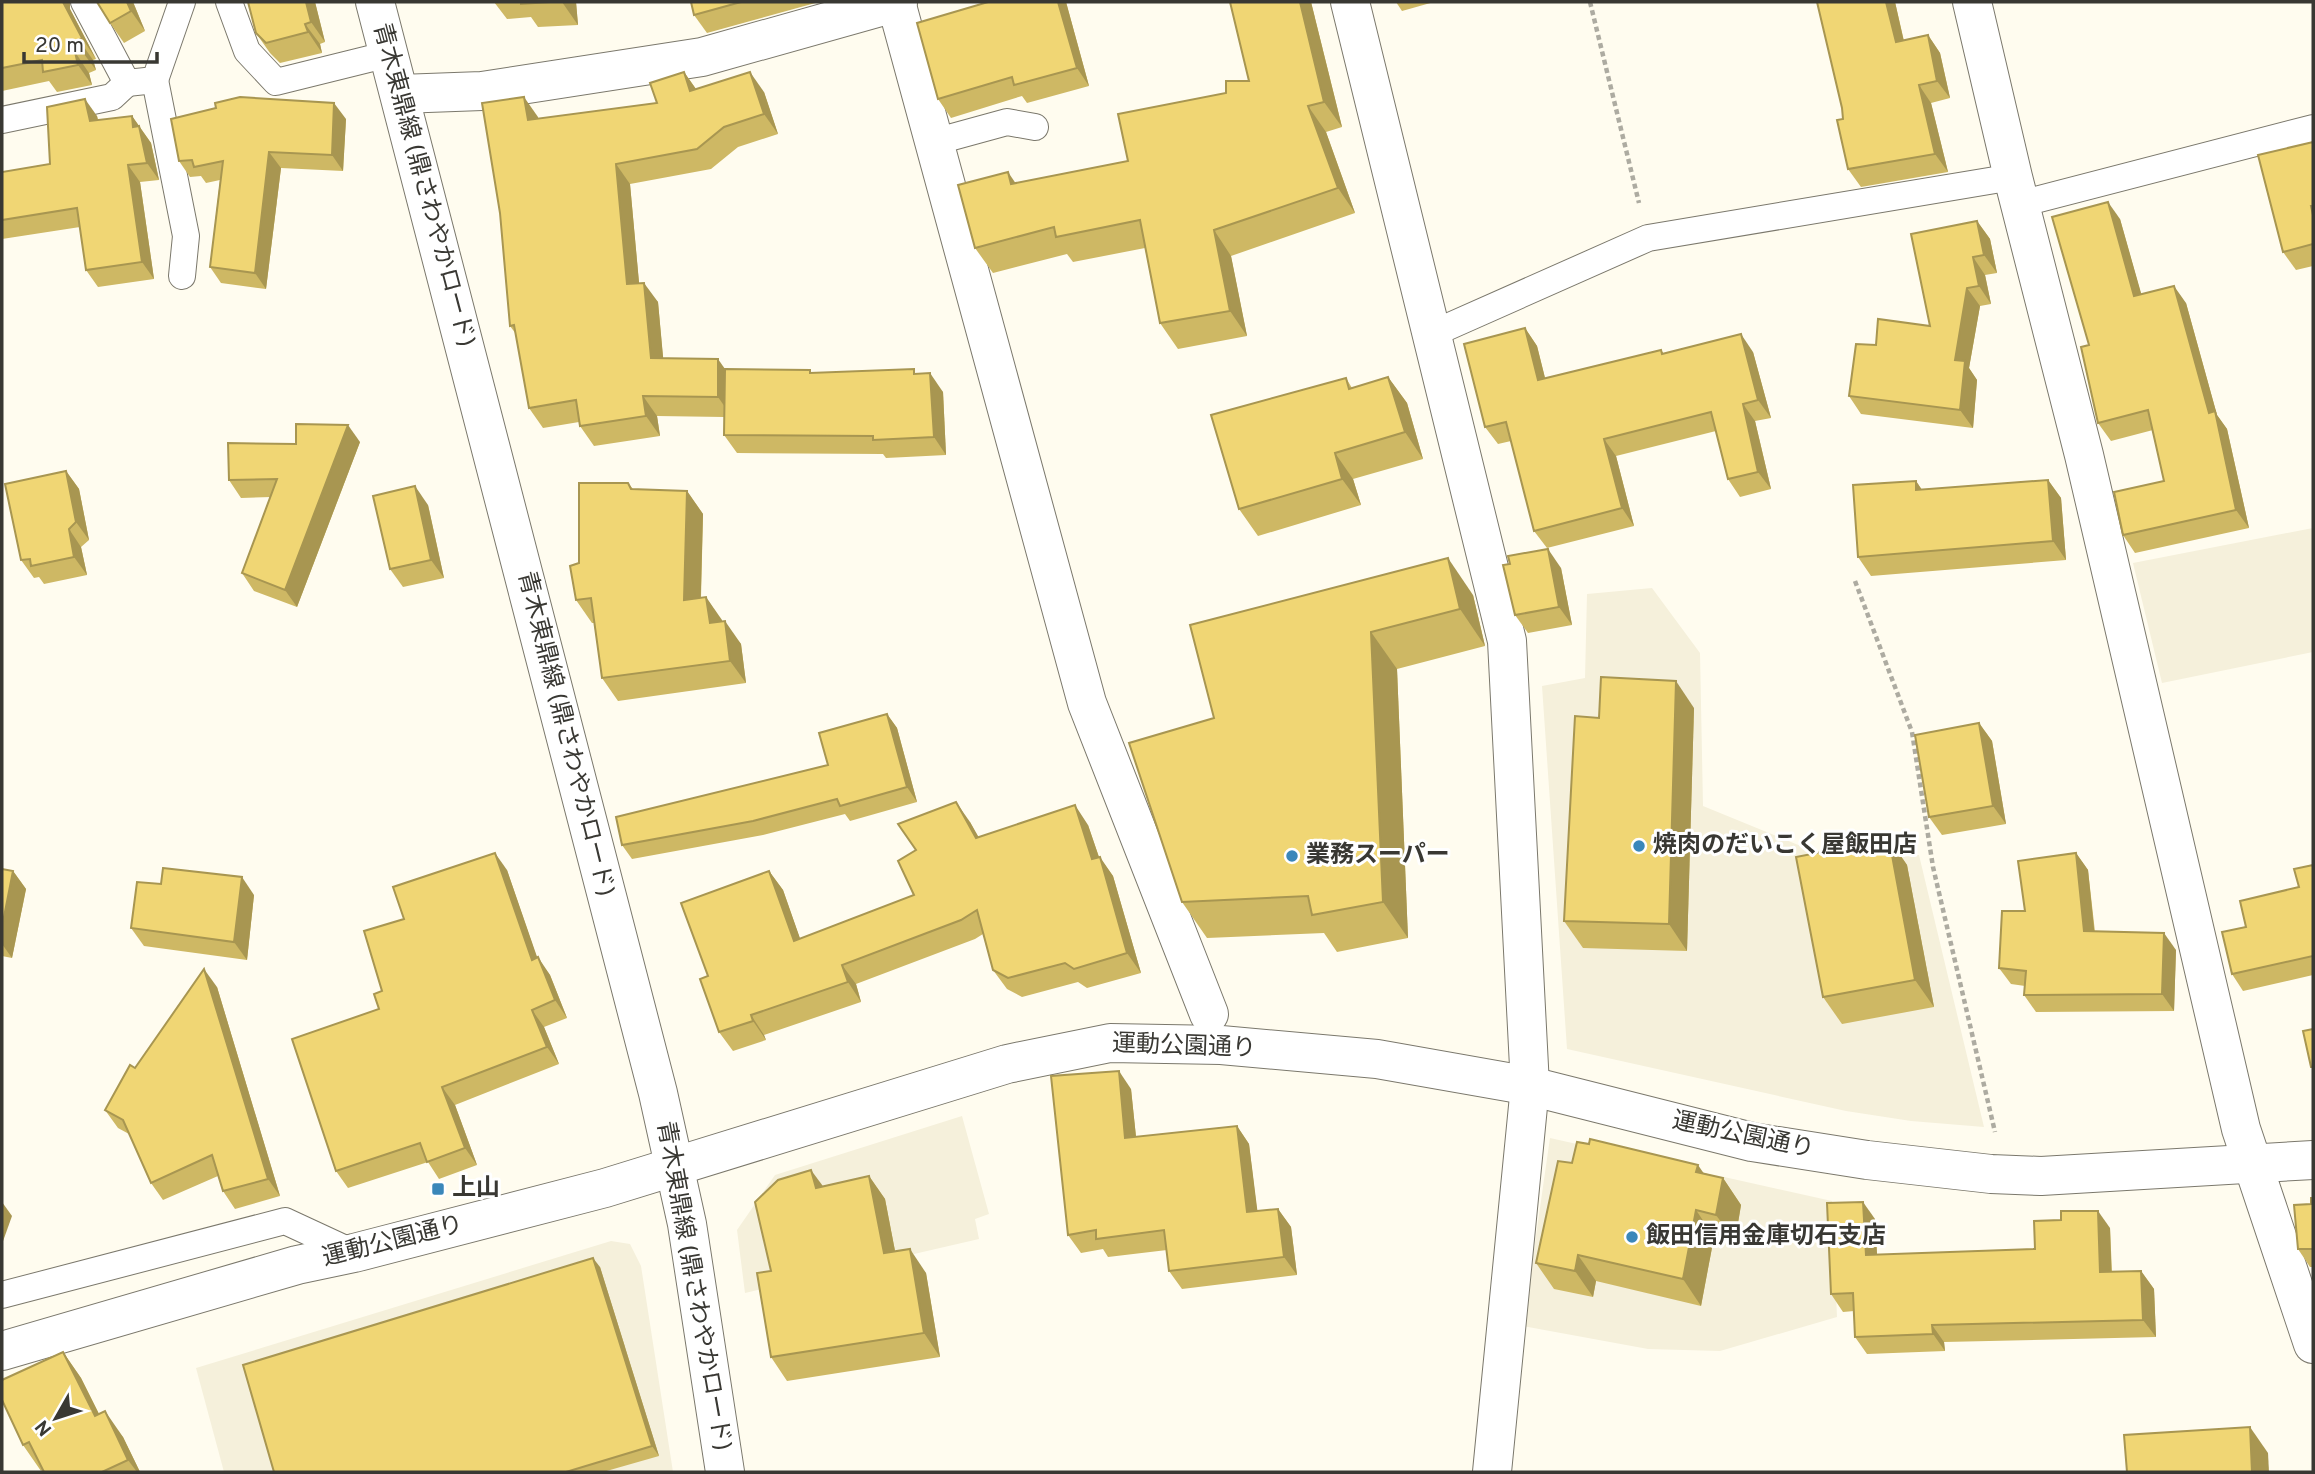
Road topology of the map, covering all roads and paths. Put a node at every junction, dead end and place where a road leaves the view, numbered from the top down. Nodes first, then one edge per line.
1 (84, 2) edge
2 (182, 2) edge
3 (229, 2) edge
4 (375, 2) edge
5 (897, 2) edge
6 (1350, 2) edge
7 (1590, 2) edge
8 (1972, 2) edge
9 (389, 54) junction
10 (155, 80) junction
11 (127, 83) junction
12 (400, 94) junction
13 (2, 120) edge
14 (1035, 127) dead end
15 (2313, 128) edge
16 (934, 142) junction
17 (2016, 190) junction
18 (1648, 238) junction
19 (182, 276) dead end
20 (1434, 333) junction
21 (1855, 581) dead end
22 (1209, 1014) dead end
23 (1530, 1086) junction
24 (2313, 1160) edge
25 (2254, 1162) junction
26 (674, 1165) junction
27 (1992, 1174) junction
28 (354, 1254) junction
29 (2, 1295) edge
30 (2313, 1344) edge
31 (2, 1351) edge
32 (726, 1472) edge
33 (1492, 1472) edge

1 - 11 lane
2 - 10 lane
3 - 9 lane
4 - 9 street, 青木東鼎線 (鼎さわやかロード)
5 - 12 street
5 - 16 street
6 - 20 street
7 - 18 path
8 - 17 street
9 - 12 street, 青木東鼎線 (鼎さわやかロード)
10 - 11 lane
10 - 19 lane
11 - 13 lane
12 - 26 street, 青木東鼎線 (鼎さわやかロード)
14 - 16 lane
15 - 17 lane
16 - 22 street
17 - 18 lane
17 - 25 street
18 - 20 lane
20 - 23 street
21 - 27 path
23 - 26 street, 運動公園通り
23 - 27 street, 運動公園通り
23 - 33 street
24 - 25 street, 運動公園通り
25 - 27 street, 運動公園通り
25 - 30 street
26 - 28 street, 運動公園通り
26 - 32 street, 青木東鼎線 (鼎さわやかロード)
28 - 29 lane
28 - 31 street, 運動公園通り

